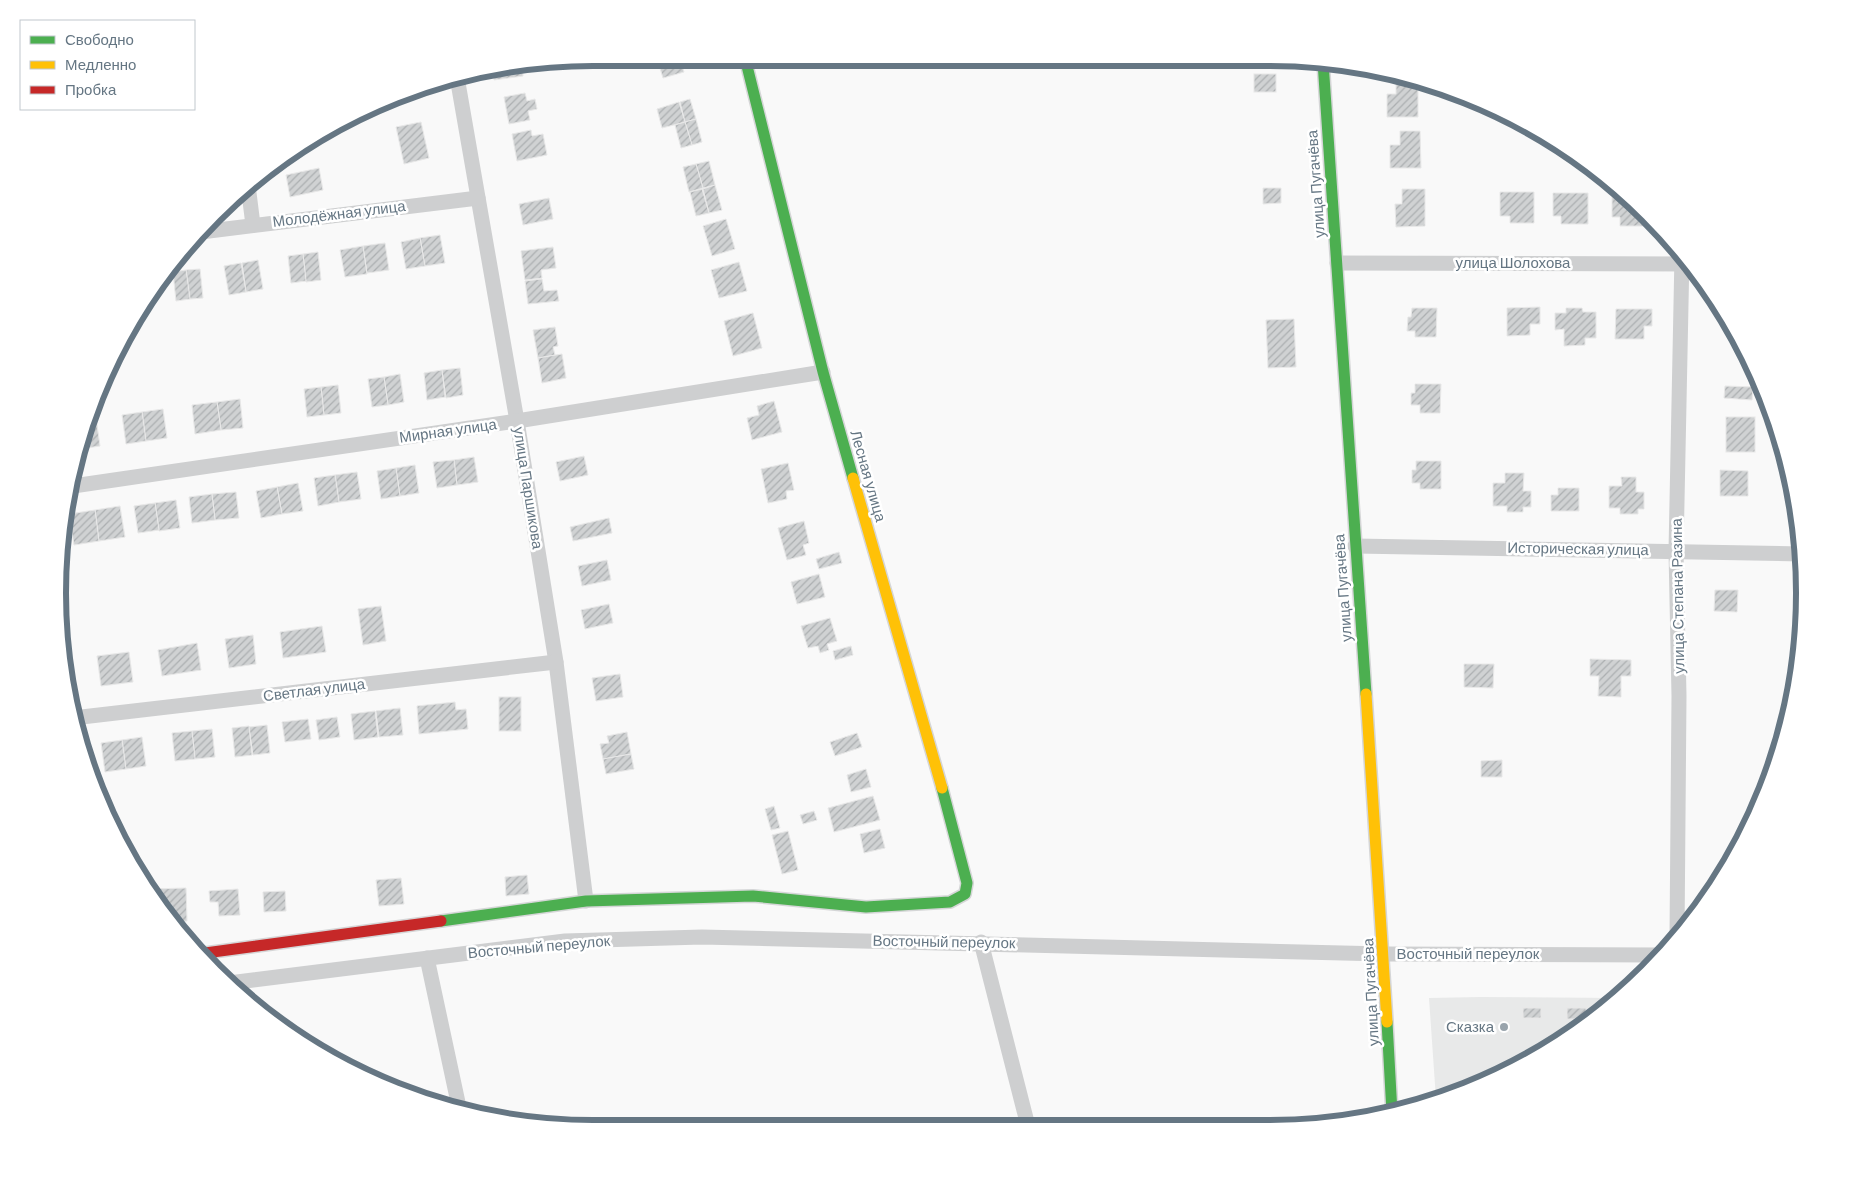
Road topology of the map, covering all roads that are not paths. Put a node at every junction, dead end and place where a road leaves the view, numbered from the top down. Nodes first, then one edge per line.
1 (747, 66) edge
2 (1324, 69) edge
3 (458, 84) edge
4 (249, 194) edge
5 (478, 198) junction
6 (253, 225) junction
7 (212, 231) edge
8 (1678, 261) edge
9 (1337, 263) junction
10 (1685, 269) edge
11 (823, 372) junction
12 (517, 422) junction
13 (77, 485) edge
14 (1355, 546) junction
15 (1676, 550) junction
16 (1794, 554) edge
17 (556, 662) junction
18 (81, 717) edge
19 (586, 901) junction
20 (1677, 926) edge
21 (980, 942) junction
22 (209, 952) edge
23 (1384, 954) junction
24 (1651, 955) edge
25 (426, 958) junction
26 (238, 982) edge
27 (458, 1102) edge
28 (1392, 1105) edge
29 (1026, 1120) edge

1 - 11 street, Лесная улица
2 - 9 street, улица Пугачёва
3 - 5 street, улица Паршикова
4 - 6 street
5 - 6 street, Молодёжная улица
5 - 12 street, улица Паршикова
6 - 7 street, Молодёжная улица
8 - 9 street, улица Шолохова
9 - 14 street, улица Пугачёва
10 - 15 street, улица Степана Разина
11 - 12 street, Мирная улица
11 - 19 street, Лесная улица
12 - 13 street, Мирная улица
12 - 17 street, улица Паршикова
14 - 15 street, Историческая улица
14 - 23 street, улица Пугачёва
15 - 16 street, Историческая улица
15 - 20 street, улица Степана Разина
17 - 18 street, Светлая улица
17 - 19 street, улица Паршикова
19 - 22 street
21 - 23 street, Восточный переулок
21 - 25 street, Восточный переулок
21 - 29 street
23 - 24 street, Восточный переулок
23 - 28 street, улица Пугачёва
25 - 26 street, Восточный переулок
25 - 27 street

